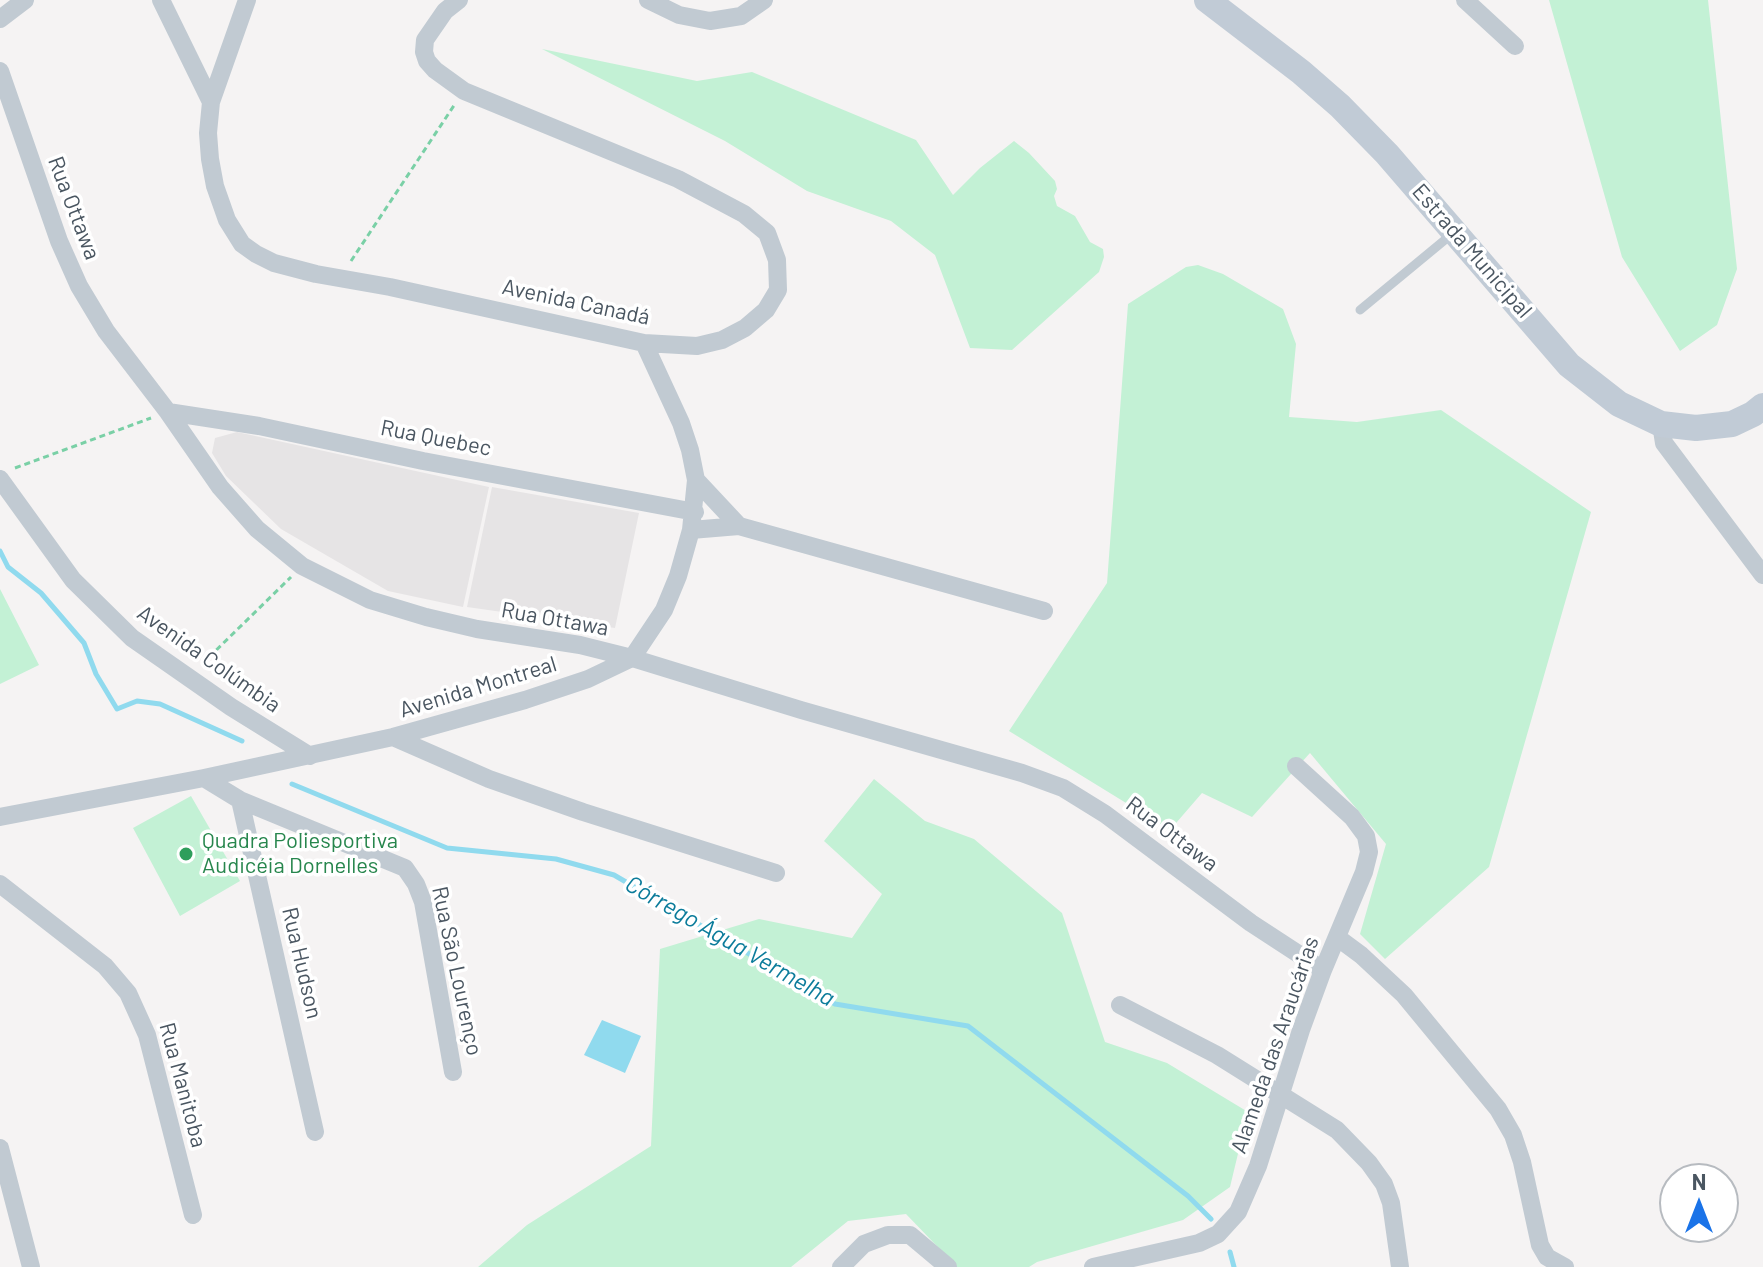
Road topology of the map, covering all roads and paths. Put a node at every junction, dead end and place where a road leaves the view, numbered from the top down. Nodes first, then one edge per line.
1 (25, 0) edge
2 (161, 0) edge
3 (247, 0) edge
4 (459, 0) edge
5 (648, 0) edge
6 (764, 0) edge
7 (1207, 0) edge
8 (1465, 0) edge
9 (0, 19) edge
10 (1515, 46) dead end
11 (0, 71) edge
12 (464, 91) junction
13 (211, 102) junction
14 (1454, 232) junction
15 (340, 278) junction
16 (1360, 310) dead end
17 (644, 343) junction
18 (1763, 406) edge
19 (168, 412) junction
20 (1661, 424) junction
21 (7, 474) edge
22 (696, 480) junction
23 (693, 521) junction
24 (739, 526) junction
25 (302, 566) junction
26 (1763, 575) edge
27 (1044, 611) dead end
28 (632, 658) junction
29 (188, 678) junction
30 (393, 737) junction
31 (310, 756) junction
32 (1296, 766) dead end
33 (204, 778) junction
34 (240, 800) junction
35 (0, 817) edge
36 (776, 873) dead end
37 (0, 884) edge
38 (1338, 938) junction
39 (1323, 970) junction
40 (1120, 1005) dead end
41 (453, 1072) dead end
42 (1281, 1093) junction
43 (315, 1132) dead end
44 (0, 1150) edge
45 (193, 1215) dead end
46 (31, 1267) edge
47 (841, 1267) edge
48 (948, 1267) edge
49 (1093, 1267) edge
50 (1400, 1267) edge
51 (1565, 1267) edge

1 - 9 street
2 - 13 street, Avenida Canadá
3 - 13 street
4 - 12 street, Avenida Canadá
5 - 6 street
7 - 14 main road, Estrada Municipal
8 - 10 street
11 - 19 street, Rua Ottawa
12 - 15 path
12 - 17 street, Avenida Canadá
13 - 15 street, Avenida Canadá
14 - 16 lane
14 - 20 main road, Estrada Municipal
15 - 17 street, Avenida Canadá
17 - 22 street
18 - 20 main road, Estrada Municipal
19 - 21 path
19 - 23 street, Rua Quebec
19 - 25 street, Rua Ottawa
20 - 26 street
21 - 29 street, Avenida Colúmbia
22 - 23 street
22 - 24 street
23 - 24 street, Rua Quebec
23 - 28 street
24 - 27 street, Rua Quebec
25 - 28 street, Rua Ottawa
25 - 29 path
28 - 30 street, Avenida Montreal
28 - 39 street, Rua Ottawa
29 - 31 street, Avenida Colúmbia
30 - 31 street, Avenida Montreal
30 - 36 street
31 - 33 street, Avenida Montreal
32 - 38 street, Alameda das Araucárias
33 - 34 street
33 - 35 street, Avenida Montreal
34 - 41 street, Rua São Lourenço
34 - 43 street, Rua Hudson
37 - 45 street, Rua Manitoba
38 - 39 street, Alameda das Araucárias
38 - 51 street
39 - 42 street, Alameda das Araucárias
40 - 42 street
42 - 49 street, Alameda das Araucárias
42 - 50 street
44 - 46 street
47 - 48 street

